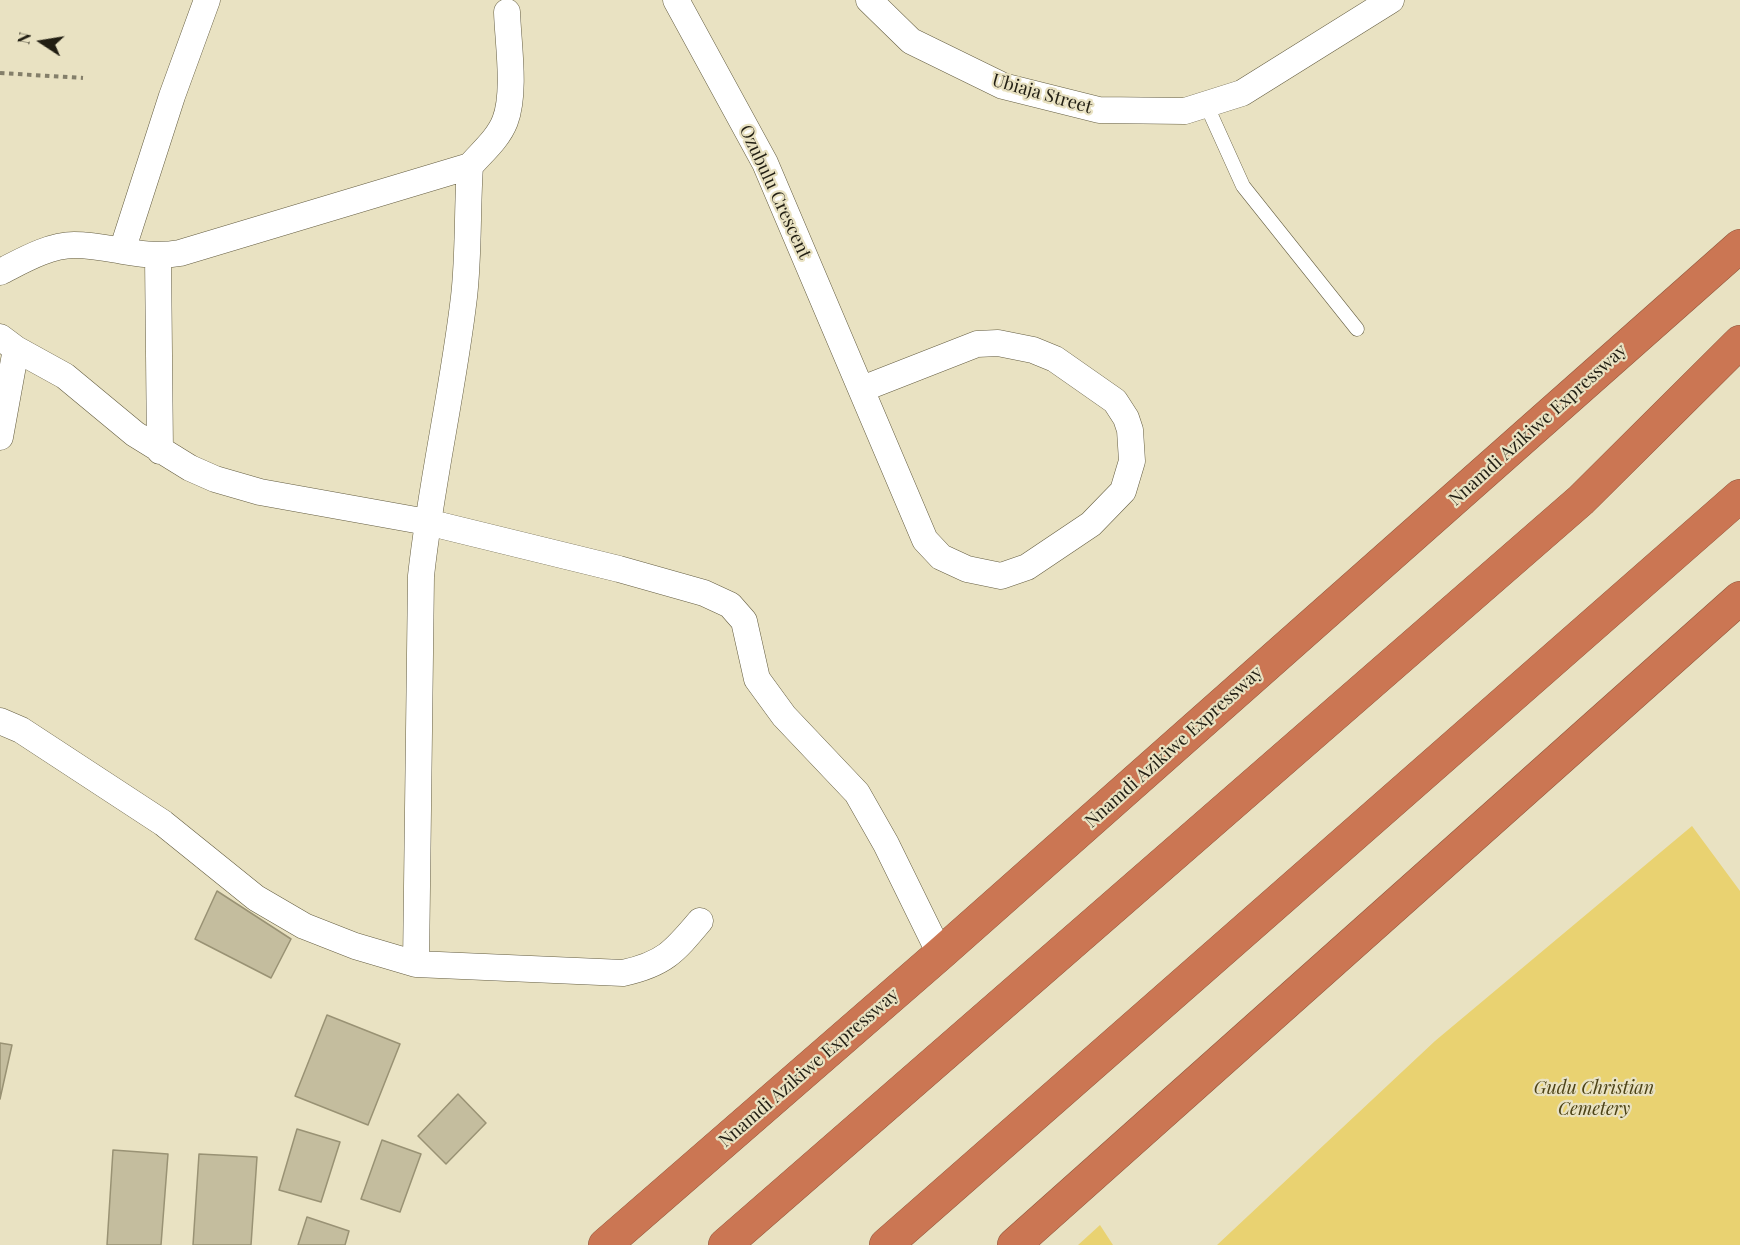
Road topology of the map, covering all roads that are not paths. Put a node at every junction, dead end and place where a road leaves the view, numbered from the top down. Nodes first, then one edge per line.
1 (207, 0) edge
2 (676, 0) edge
3 (870, 0) edge
4 (1391, 0) edge
5 (507, 12) dead end
6 (1206, 104) junction
7 (470, 165) junction
8 (1740, 246) edge
9 (122, 251) junction
10 (158, 257) junction
11 (0, 272) edge
12 (1357, 329) dead end
13 (1740, 342) edge
14 (8, 343) edge
15 (862, 389) junction
16 (0, 437) edge
17 (160, 451) junction
18 (1740, 496) edge
19 (427, 522) junction
20 (1740, 598) edge
21 (0, 721) edge
22 (700, 921) dead end
23 (940, 954) junction
24 (416, 964) junction
25 (605, 1245) edge
26 (725, 1245) edge
27 (886, 1245) edge
28 (1014, 1245) edge

1 - 9 street
2 - 15 street, Ozubulu Crescent
3 - 6 street, Ubiaja Street
4 - 6 street, Ubiaja Street
5 - 7 street
6 - 12 lane
7 - 10 street
7 - 19 street
8 - 23 highway, Nnamdi Azikiwe Expressway
9 - 10 street
9 - 11 street
10 - 17 street
13 - 26 highway
14 - 16 street
14 - 17 street
15 - 15 street, Ozubulu Crescent
17 - 19 street
18 - 27 highway
19 - 23 street
19 - 24 street
20 - 28 highway
21 - 24 street
22 - 24 street
23 - 25 highway, Nnamdi Azikiwe Expressway

